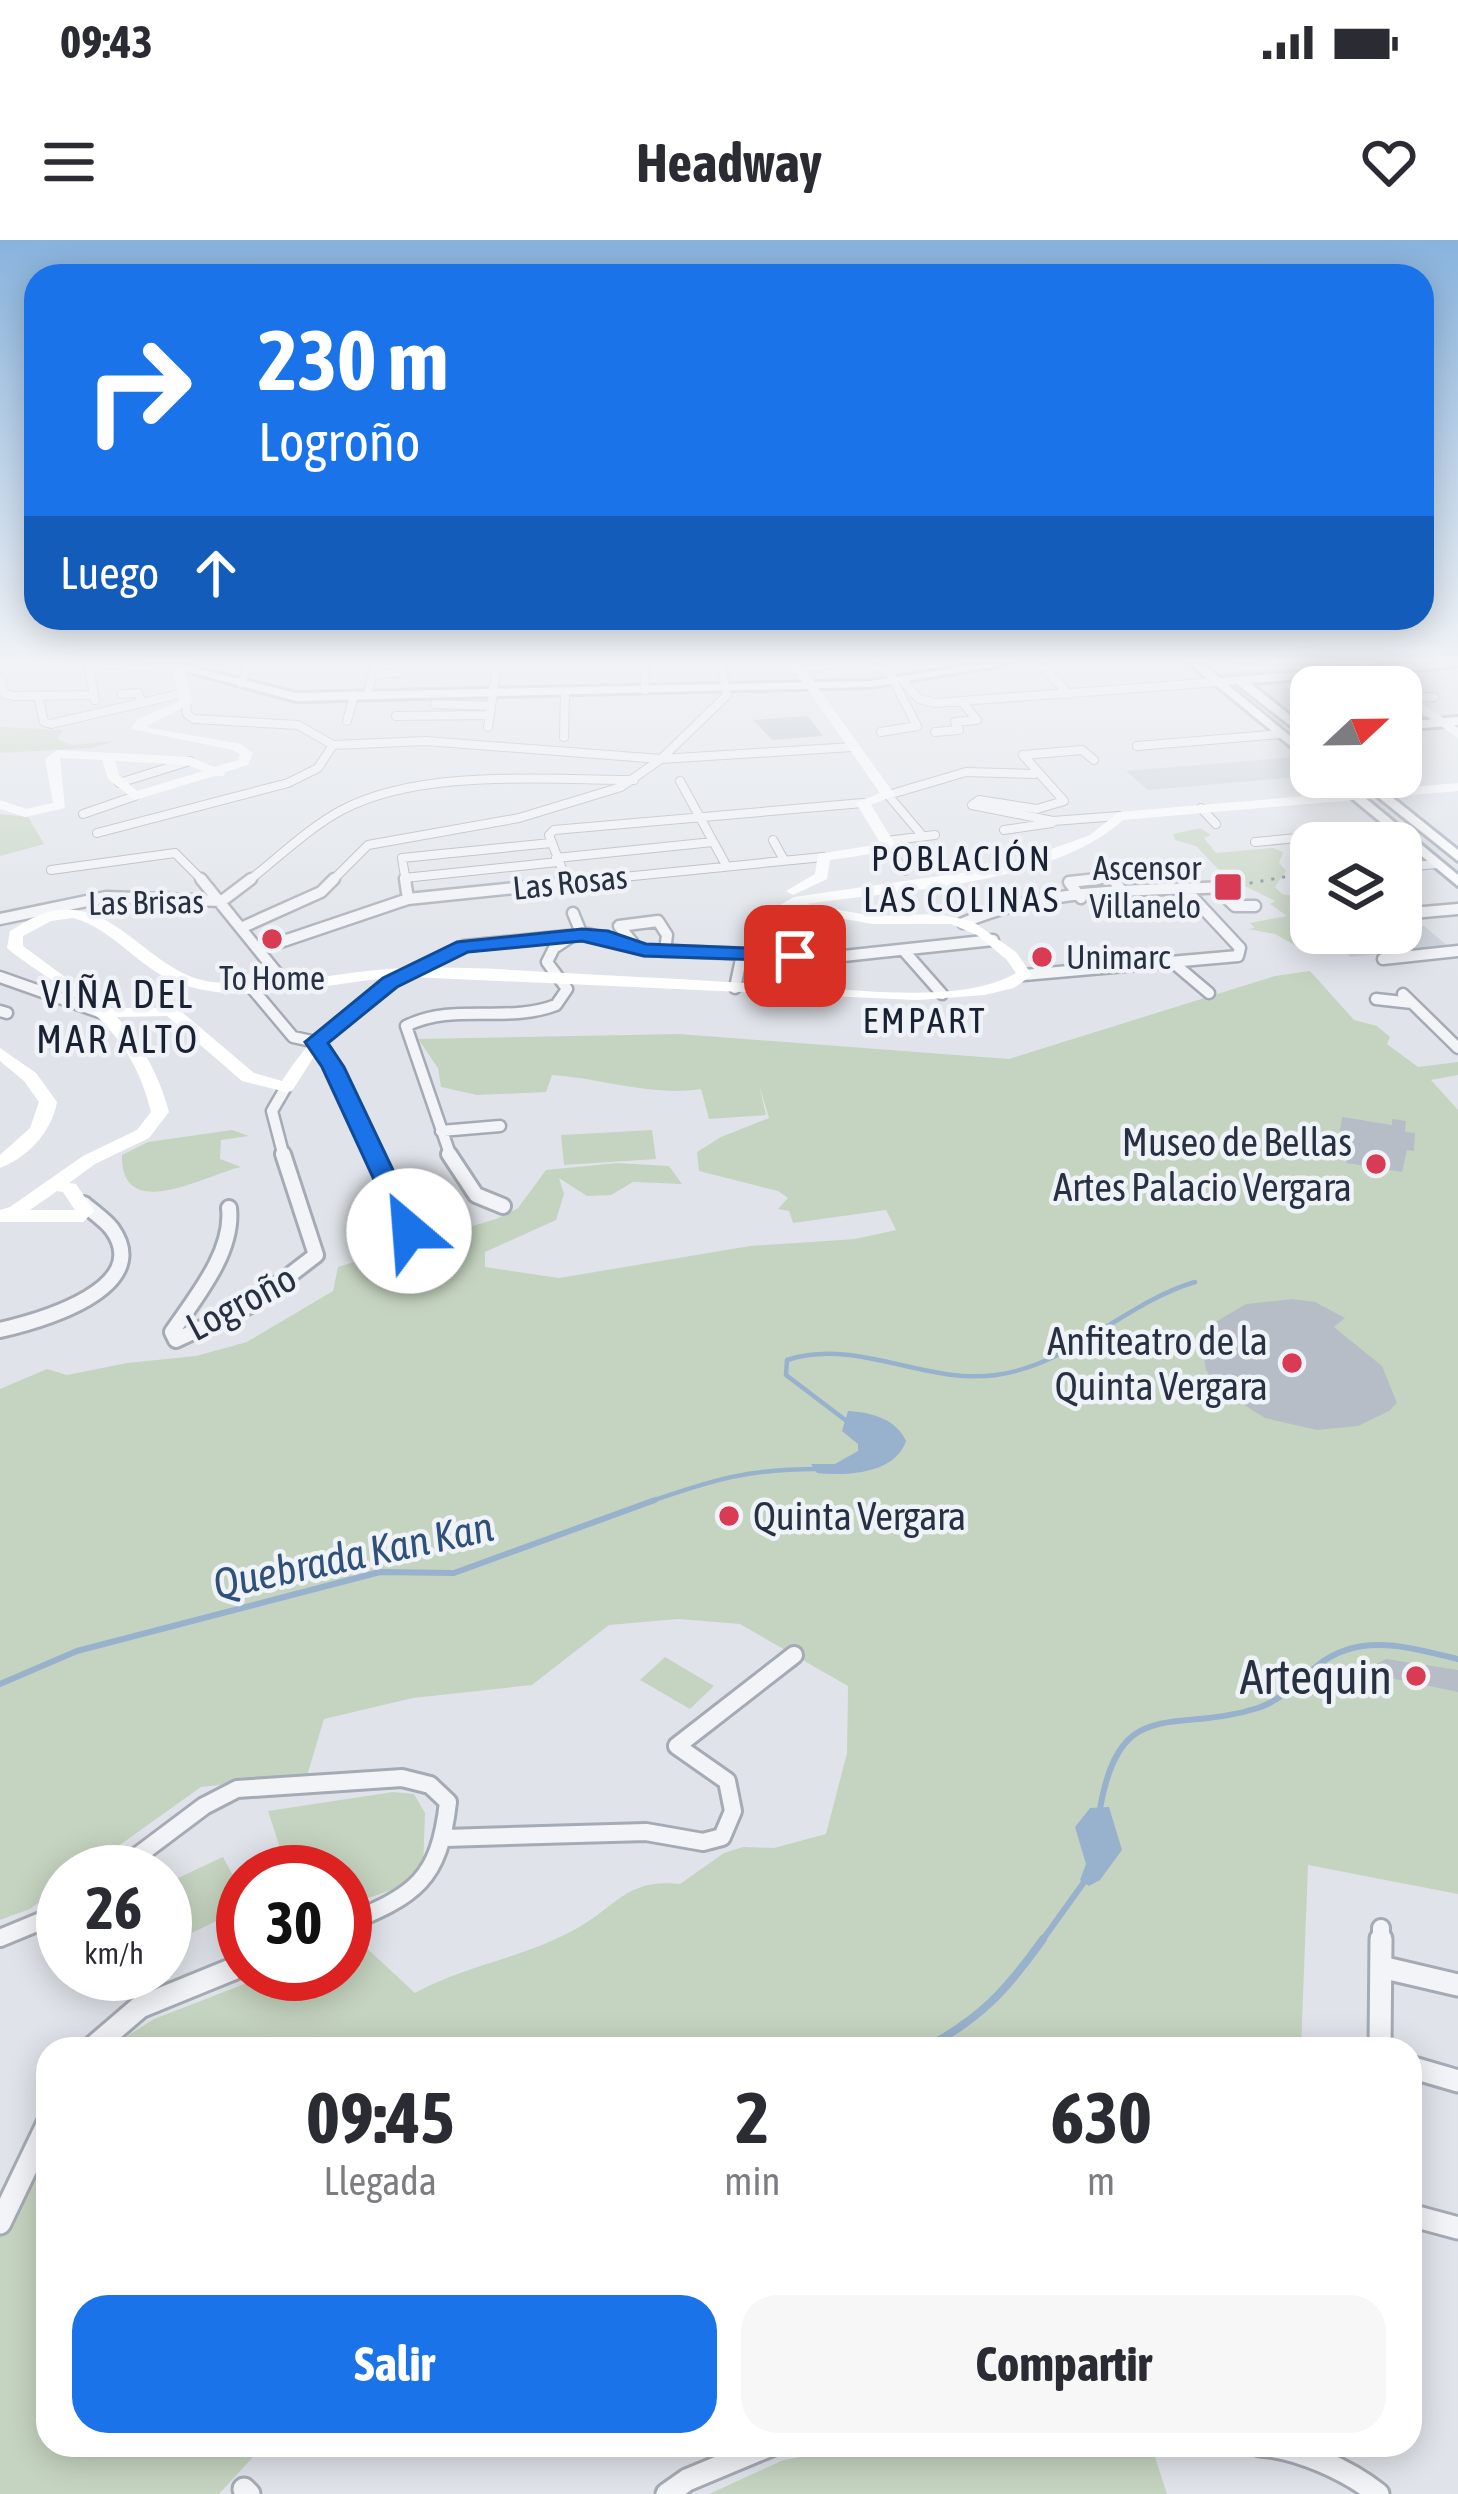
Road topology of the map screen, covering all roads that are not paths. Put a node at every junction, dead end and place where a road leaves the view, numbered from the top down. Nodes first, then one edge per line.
1 (51, 769) edge
2 (113, 769) edge
3 (164, 769) edge
4 (212, 769) edge
5 (226, 769) edge
6 (316, 769) edge
7 (651, 769) edge
8 (868, 769) edge
9 (1031, 769) edge
10 (219, 772) junction
11 (1034, 774) junction
12 (634, 780) junction
13 (680, 782) dead end
14 (119, 783) junction
15 (1458, 787) edge
16 (1422, 790) edge
17 (887, 795) junction
18 (135, 796) junction
19 (1319, 798) edge
20 (1358, 798) edge
21 (1385, 798) edge
22 (863, 803) junction
23 (0, 804) edge
24 (320, 804) dead end
25 (1202, 808) junction
26 (343, 809) junction
27 (83, 814) dead end
28 (1119, 816) junction
29 (699, 817) junction
30 (1053, 821) junction
31 (1387, 822) edge
32 (1216, 824) dead end
33 (1004, 830) dead end
34 (97, 833) dead end
35 (921, 834) dead end
36 (935, 835) dead end
37 (1290, 839) edge
38 (773, 840) dead end
39 (713, 842) junction
40 (1256, 842) dead end
41 (551, 843) junction
42 (887, 845) junction
43 (1422, 852) edge
44 (823, 856) junction
45 (557, 860) junction
46 (784, 860) junction
47 (1432, 860) junction
48 (1458, 860) edge
49 (1422, 862) edge
50 (726, 865) junction
51 (51, 870) dead end
52 (905, 871) dead end
53 (404, 878) junction
54 (1458, 882) edge
55 (567, 883) junction
56 (1185, 889) junction
57 (1124, 894) junction
58 (1081, 898) junction
59 (408, 899) junction
60 (222, 901) junction
61 (787, 905) junction
62 (1255, 906) dead end
63 (1458, 908) edge
64 (1422, 912) edge
65 (573, 913) dead end
66 (0, 919) edge
67 (963, 923) junction
68 (243, 927) junction
69 (578, 935) junction
70 (993, 940) junction
71 (6, 941) edge
72 (634, 946) junction
73 (260, 949) junction
74 (665, 951) junction
75 (1458, 951) edge
76 (905, 952) junction
77 (742, 954) junction
78 (1383, 959) dead end
79 (1170, 960) junction
80 (411, 972) junction
81 (1024, 975) junction
82 (0, 976) edge
83 (559, 980) junction
84 (285, 983) junction
85 (251, 986) junction
86 (735, 988) junction
87 (1209, 993) dead end
88 (942, 994) junction
89 (1376, 999) dead end
90 (110, 1020) junction
91 (316, 1042) junction
92 (1458, 1048) edge
93 (0, 1053) edge
94 (286, 1087) junction
95 (500, 1126) dead end
96 (441, 1131) junction
97 (0, 1162) edge
98 (66, 1181) junction
99 (503, 1206) dead end
100 (229, 1208) dead end
101 (30, 1210) junction
102 (80, 1211) junction
103 (4, 1216) edge
104 (409, 1231) dead end
105 (0, 1330) edge
106 (794, 1655) dead end
107 (445, 1838) junction
108 (152, 1845) edge
109 (372, 1912) edge
110 (36, 1923) edge
111 (1381, 1928) dead end
112 (0, 1938) edge
113 (1381, 1966) junction
114 (216, 1976) edge
115 (1458, 1985) edge
116 (99, 2037) edge
117 (1380, 2037) edge
118 (1422, 2070) edge
119 (1458, 2080) edge
120 (36, 2148) edge
121 (1422, 2219) edge
122 (0, 2223) edge
123 (1457, 2231) edge
124 (742, 2457) edge
125 (1304, 2457) edge
126 (668, 2494) edge
127 (1378, 2494) edge

1 - 23 street
2 - 14 street
3 - 14 street
4 - 10 street
5 - 10 street
6 - 34 street
7 - 12 street
8 - 17 street
9 - 11 street
10 - 18 street
11 - 17 street
11 - 30 street
12 - 26 street
12 - 68 street
13 - 29 street
14 - 18 street
15 - 16 street
17 - 22 street
17 - 35 street
18 - 27 street
19 - 25 street
20 - 31 street
21 - 48 street
22 - 29 street
22 - 42 street
24 - 26 street
25 - 28 street
25 - 32 street
26 - 60 street
28 - 30 street
28 - 61 street
29 - 39 street
29 - 41 street
30 - 33 street
36 - 42 street
37 - 40 street
38 - 46 street
39 - 45 street
39 - 50 street
41 - 45 street
41 - 53 street
42 - 44 street, Las Rosas
42 - 52 street
43 - 47 street
44 - 46 street, Las Rosas
44 - 61 street
45 - 53 street
45 - 55 street
46 - 50 street, Las Rosas
47 - 48 street
47 - 49 street
47 - 54 street
50 - 55 street, Las Rosas
51 - 60 street
53 - 59 street
55 - 59 street, Las Rosas
56 - 57 street
56 - 62 street
56 - 79 street
57 - 58 street
57 - 58 street
58 - 67 street
59 - 73 street, Las Rosas
60 - 66 street, Las Brisas
60 - 68 street
61 - 67 street
63 - 64 street
65 - 69 street
67 - 70 street
68 - 73 street
69 - 72 street
69 - 80 street
69 - 83 street
70 - 76 street
70 - 81 street
71 - 85 street
71 - 90 street
72 - 74 street
72 - 74 street
73 - 84 street
74 - 77 street
75 - 78 street
76 - 77 street
76 - 88 street
77 - 86 street
79 - 81 street
79 - 87 street
80 - 83 street
80 - 84 street
80 - 91 street, Logroño
81 - 88 street
82 - 90 street
83 - 86 street
83 - 96 street
84 - 85 street
85 - 91 street
86 - 88 street
89 - 92 street
90 - 94 street
90 - 98 street
91 - 94 street, Logroño
91 - 104 street
93 - 97 street
94 - 100 street, Logroño
95 - 96 street
96 - 99 street
98 - 101 street
98 - 102 street
101 - 102 street
101 - 103 street
102 - 105 street
106 - 107 street
107 - 108 street
107 - 109 street
110 - 112 street
111 - 113 street
113 - 115 street
113 - 117 street
114 - 116 street
118 - 119 street
120 - 122 street
121 - 123 street
124 - 126 street
125 - 127 street

